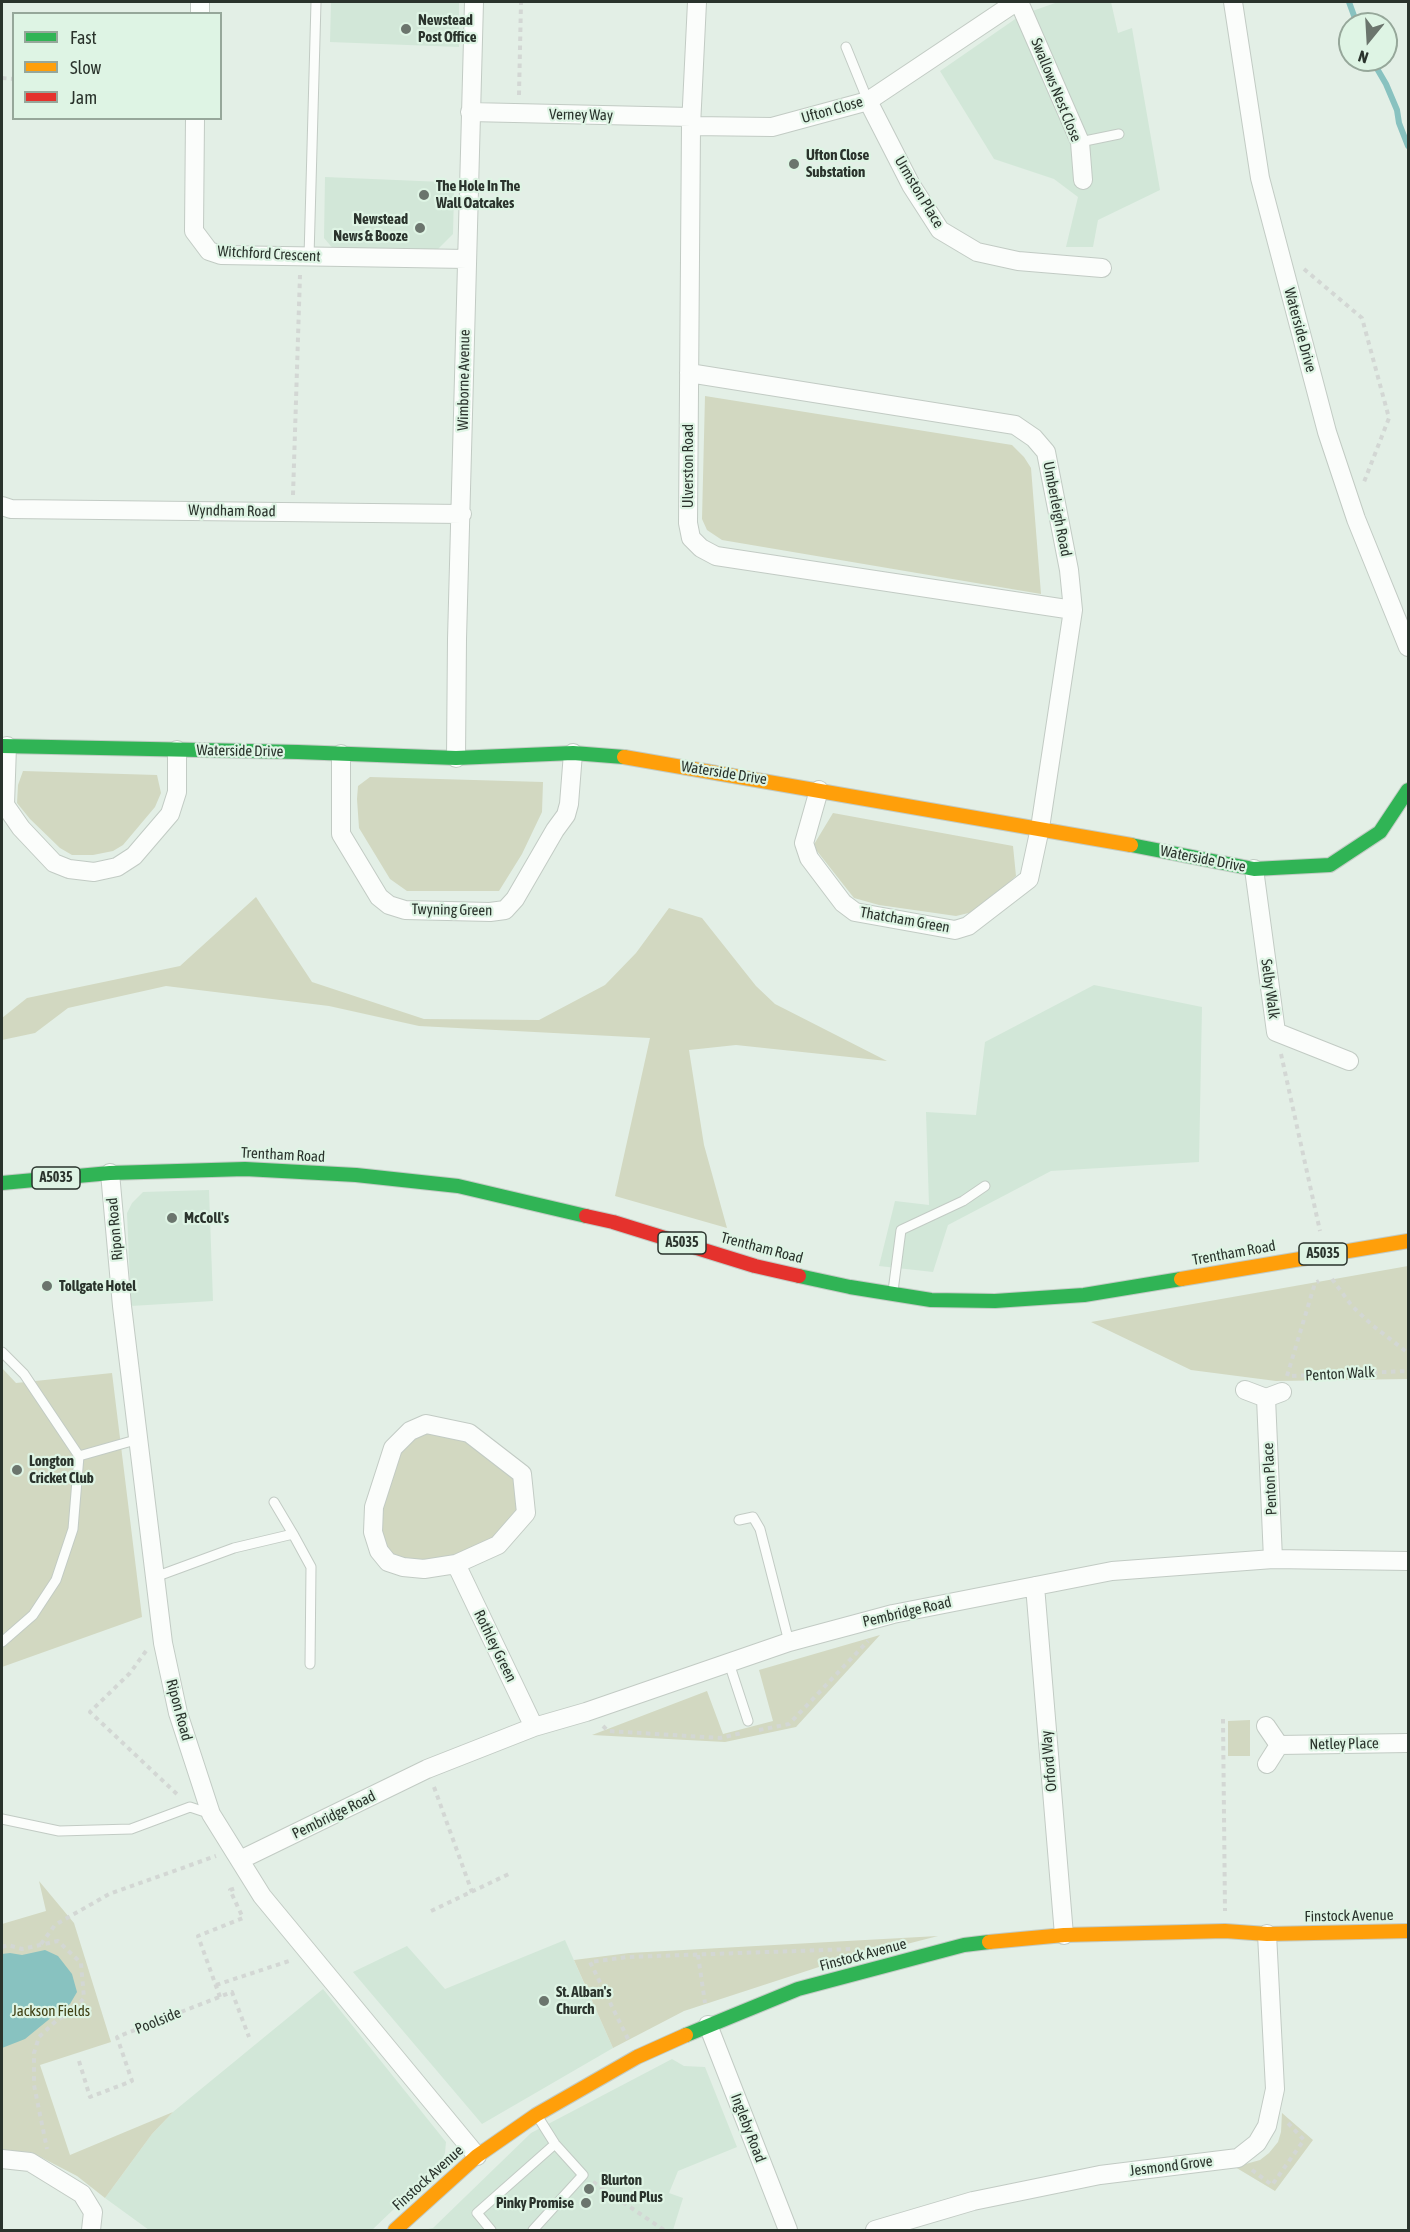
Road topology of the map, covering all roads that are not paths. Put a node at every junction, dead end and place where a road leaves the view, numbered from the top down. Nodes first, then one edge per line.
1 (316, 2) edge
2 (474, 2) edge
3 (697, 2) edge
4 (1017, 2) edge
5 (1233, 2) edge
6 (846, 47) dead end
7 (868, 101) junction
8 (470, 112) junction
9 (195, 120) edge
10 (691, 122) junction
11 (1119, 135) dead end
12 (1080, 142) junction
13 (1083, 180) dead end
14 (302, 257) junction
15 (467, 259) junction
16 (1102, 268) dead end
17 (689, 373) junction
18 (2, 506) edge
19 (462, 514) junction
20 (1073, 610) junction
21 (1407, 637) edge
22 (4, 746) edge
23 (177, 750) junction
24 (573, 753) junction
25 (342, 754) junction
26 (456, 758) junction
27 (819, 790) junction
28 (1408, 790) edge
29 (1040, 828) junction
30 (1254, 869) junction
31 (1349, 1061) dead end
32 (110, 1173) junction
33 (2, 1183) edge
34 (986, 1186) dead end
35 (1408, 1241) edge
36 (893, 1293) junction
37 (2, 1352) edge
38 (1245, 1390) dead end
39 (138, 1439) junction
40 (79, 1456) junction
41 (274, 1502) dead end
42 (739, 1520) dead end
43 (293, 1534) junction
44 (1273, 1559) junction
45 (1408, 1561) edge
46 (456, 1564) junction
47 (155, 1577) junction
48 (1035, 1586) junction
49 (2, 1642) edge
50 (789, 1642) junction
51 (729, 1663) junction
52 (310, 1664) dead end
53 (748, 1721) dead end
54 (1266, 1726) dead end
55 (534, 1727) junction
56 (1408, 1743) edge
57 (1279, 1745) junction
58 (1267, 1764) dead end
59 (211, 1814) junction
60 (2, 1819) edge
61 (237, 1855) junction
62 (1408, 1931) edge
63 (1267, 1934) junction
64 (1064, 1935) junction
65 (708, 2025) junction
66 (537, 2115) junction
67 (555, 2144) junction
68 (477, 2156) junction
69 (2, 2160) edge
70 (91, 2230) edge
71 (395, 2230) edge
72 (491, 2230) edge
73 (533, 2230) edge
74 (788, 2230) edge
75 (875, 2230) edge

1 - 14 lane
2 - 8 street, Wimborne Avenue
3 - 10 street, Ulverston Road
4 - 7 street, Ufton Close
4 - 12 street, Swallows Nest Close
5 - 21 street, Waterside Drive
6 - 7 lane
7 - 10 street, Ufton Close
7 - 16 street, Urmston Place
8 - 10 street, Verney Way
8 - 15 street, Wimborne Avenue
9 - 14 street, Witchford Crescent
10 - 17 street, Ulverston Road
11 - 12 lane
12 - 13 street, Swallows Nest Close
14 - 15 street, Witchford Crescent
15 - 19 street, Wimborne Avenue
17 - 20 street, Umberleigh Road
17 - 20 street, Ulverston Road
18 - 19 street, Wyndham Road
19 - 26 street, Wimborne Avenue
20 - 29 street, Umberleigh Road
22 - 23 street, Waterside Drive
22 - 23 street
23 - 25 street, Waterside Drive
24 - 25 street, Twyning Green
24 - 26 street, Waterside Drive
24 - 27 street, Waterside Drive
25 - 26 street, Waterside Drive
27 - 29 street, Waterside Drive
27 - 29 street, Thatcham Green
28 - 30 street, Waterside Drive
29 - 30 street, Waterside Drive
30 - 31 street, Selby Walk
32 - 33 street, Trentham Road / A5035
32 - 36 street, Trentham Road / A5035
32 - 39 street, Ripon Road
34 - 36 lane
35 - 36 street, Trentham Road / A5035
37 - 40 lane
38 - 44 street, Penton Place
39 - 40 lane
39 - 47 street, Ripon Road
40 - 49 lane
41 - 43 lane
42 - 50 lane
43 - 47 lane
43 - 52 lane
44 - 45 street, Pembridge Road
44 - 48 street, Pembridge Road
46 - 46 street
46 - 55 street, Rothley Green
47 - 59 street, Ripon Road
48 - 50 street, Pembridge Road
48 - 64 street, Orford Way
50 - 51 street, Pembridge Road
51 - 53 lane
51 - 55 street, Pembridge Road
54 - 57 street
55 - 61 street, Pembridge Road
56 - 57 street, Netley Place
57 - 58 street
59 - 60 lane
59 - 61 street, Ripon Road
61 - 68 street, Ripon Road
62 - 63 street, Finstock Avenue
63 - 64 street, Finstock Avenue
63 - 75 street, Jesmond Grove
64 - 65 street, Finstock Avenue
65 - 66 street, Finstock Avenue
65 - 74 street, Ingleby Road
66 - 67 lane
66 - 68 street, Finstock Avenue
67 - 72 lane
67 - 73 lane
68 - 71 street, Finstock Avenue
69 - 70 street

